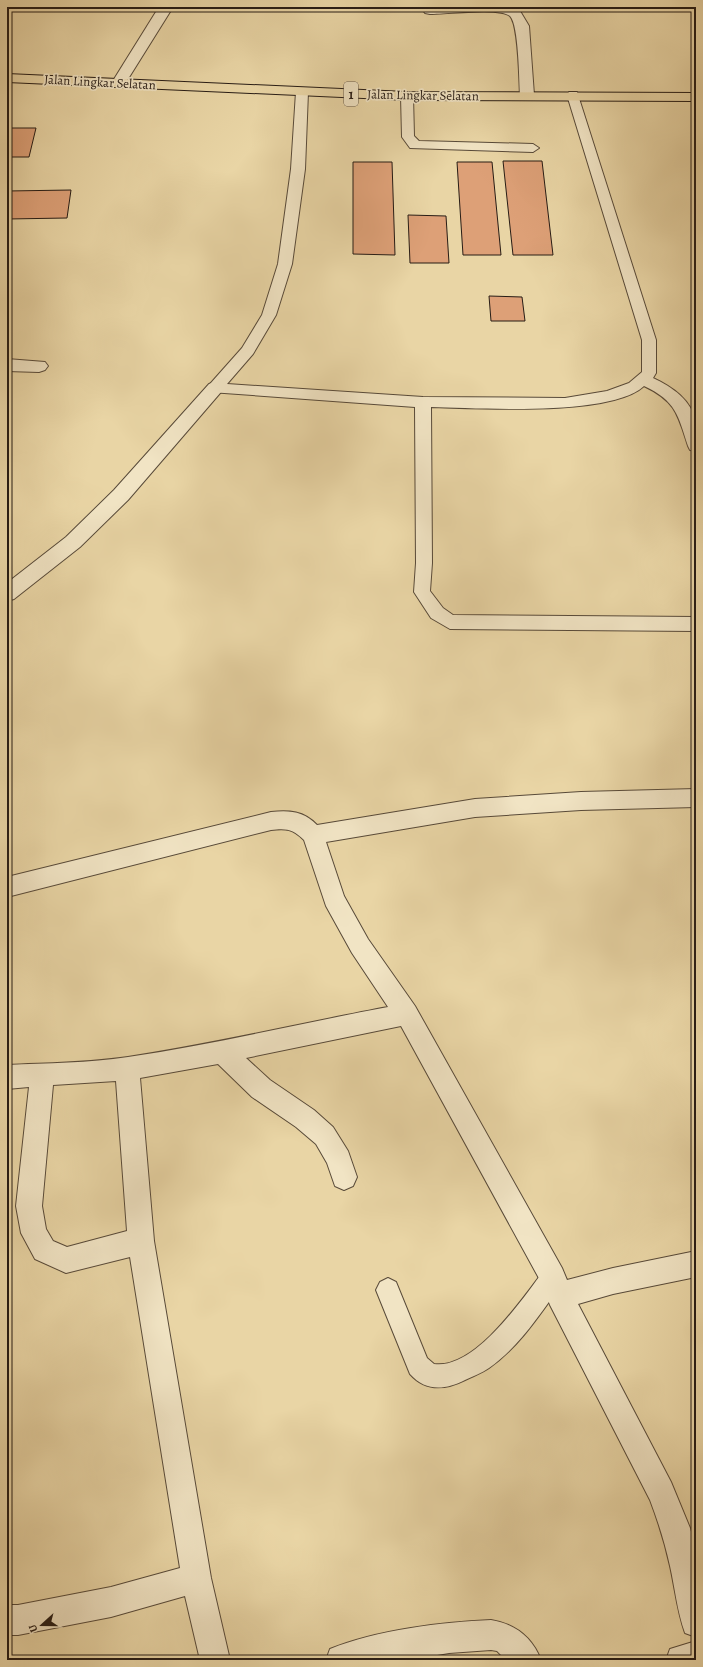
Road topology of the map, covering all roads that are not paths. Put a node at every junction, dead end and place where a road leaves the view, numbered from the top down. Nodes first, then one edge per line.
1 (166, 7) edge
2 (430, 10) dead end
3 (7, 74) edge
4 (7, 78) edge
5 (26, 78) junction
6 (7, 83) edge
7 (118, 84) junction
8 (302, 92) junction
9 (527, 95) junction
10 (573, 95) junction
11 (407, 96) junction
12 (696, 97) edge
13 (533, 148) dead end
14 (7, 365) edge
15 (39, 366) dead end
16 (643, 379) junction
17 (215, 388) junction
18 (423, 402) junction
19 (696, 446) edge
20 (7, 594) edge
21 (696, 624) edge
22 (696, 798) edge
23 (313, 835) junction
24 (7, 887) edge
25 (407, 1014) junction
26 (222, 1052) junction
27 (127, 1069) junction
28 (7, 1076) edge
29 (42, 1076) junction
30 (344, 1177) dead end
31 (141, 1241) junction
32 (696, 1264) edge
33 (556, 1286) junction
34 (388, 1290) dead end
35 (691, 1566) edge
36 (196, 1578) junction
37 (7, 1620) edge
38 (696, 1622) edge
39 (696, 1656) edge
40 (215, 1660) edge
41 (341, 1660) edge
42 (526, 1660) edge
43 (681, 1660) edge

1 - 7 street
2 - 9 street
3 - 5 highway
4 - 5 highway, Jalan Lingkar Selatan / 1
5 - 6 highway
5 - 7 highway, Jalan Lingkar Selatan / 1
7 - 8 highway, Jalan Lingkar Selatan / 1
8 - 11 highway, Jalan Lingkar Selatan / 1
8 - 17 lane
9 - 10 highway, Jalan Lingkar Selatan / 1
9 - 11 highway, Jalan Lingkar Selatan / 1
10 - 12 highway, Jalan Lingkar Selatan / 1
10 - 16 lane
11 - 13 lane
14 - 15 street
16 - 18 lane
16 - 19 lane
17 - 18 lane
17 - 20 street
18 - 21 lane
22 - 23 street
23 - 24 street
23 - 25 street
25 - 26 street
25 - 33 street
26 - 27 street
26 - 30 street
27 - 29 street
27 - 31 street
28 - 29 street
29 - 31 street
31 - 36 street
32 - 33 street
33 - 34 lane
33 - 35 street
35 - 38 street
36 - 37 street
36 - 40 street
39 - 43 street
41 - 42 street

